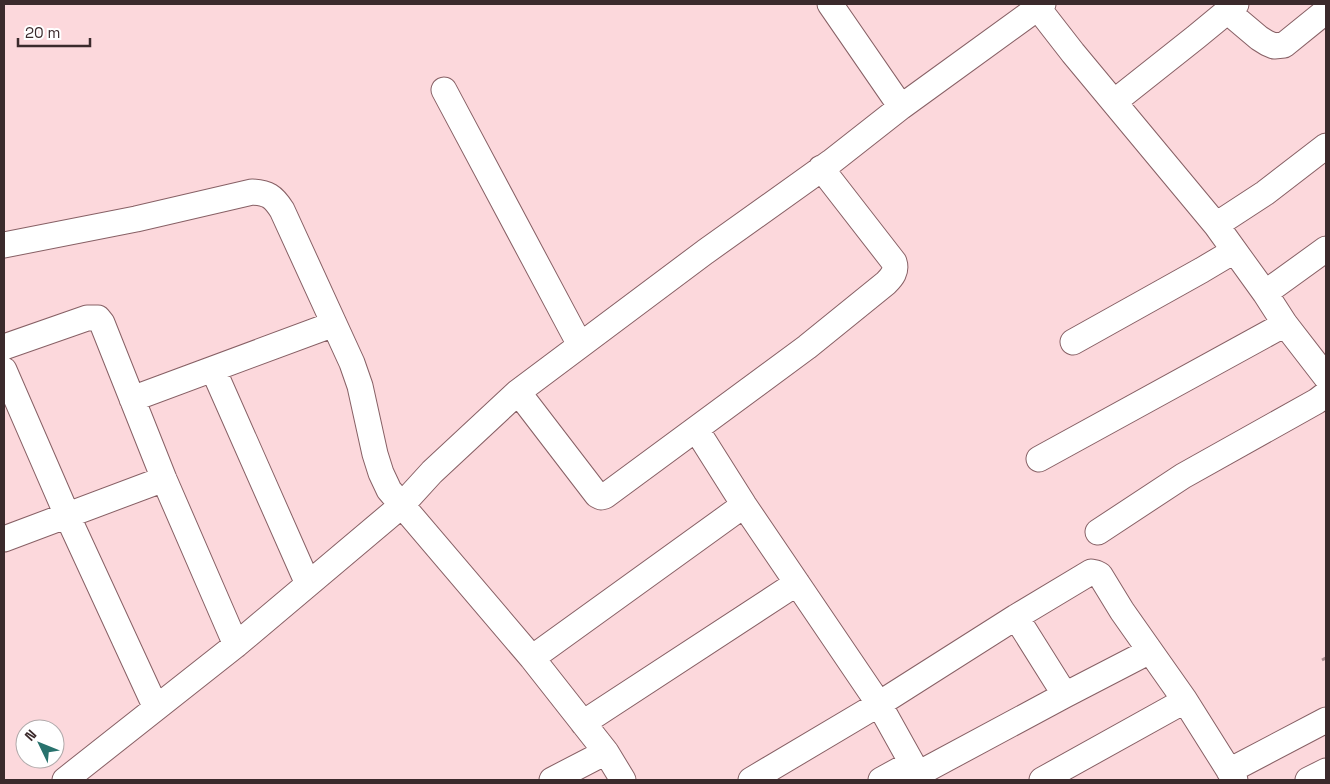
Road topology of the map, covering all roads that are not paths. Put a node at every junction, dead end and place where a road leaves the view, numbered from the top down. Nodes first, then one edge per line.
1 (830, 4) edge
2 (1040, 6) edge
3 (1232, 7) edge
4 (1326, 12) edge
5 (444, 90) dead end
6 (1114, 102) junction
7 (900, 107) junction
8 (1326, 146) edge
9 (821, 168) junction
10 (1216, 225) junction
11 (4, 245) edge
12 (1326, 248) edge
13 (1234, 250) junction
14 (1265, 293) junction
15 (334, 324) junction
16 (1285, 324) junction
17 (1073, 342) dead end
18 (580, 345) junction
19 (4, 347) edge
20 (213, 369) junction
21 (4, 370) edge
22 (1326, 377) edge
23 (518, 392) junction
24 (1326, 394) edge
25 (132, 399) junction
26 (696, 428) junction
27 (1039, 459) dead end
28 (164, 479) junction
29 (744, 505) junction
30 (402, 506) junction
31 (67, 516) junction
32 (1098, 532) dead end
33 (4, 540) edge
34 (797, 582) junction
35 (308, 584) junction
36 (1016, 617) junction
37 (236, 645) junction
38 (1150, 651) junction
39 (532, 658) junction
40 (1065, 695) junction
41 (1184, 699) junction
42 (879, 704) junction
43 (156, 708) junction
44 (1326, 720) edge
45 (583, 723) junction
46 (606, 752) junction
47 (1326, 771) edge
48 (918, 772) edge
49 (1232, 776) edge
50 (65, 780) edge
51 (552, 780) edge
52 (623, 780) edge
53 (751, 780) edge
54 (881, 780) edge
55 (1042, 780) edge
56 (1308, 780) edge

1 - 7 street
2 - 6 street
2 - 7 street
3 - 4 street
3 - 6 street
5 - 18 street
6 - 10 street
7 - 9 street
8 - 10 street
9 - 18 street
9 - 26 street
10 - 13 street
11 - 15 street
12 - 14 street
13 - 14 street
13 - 17 street
14 - 16 street
15 - 20 street
15 - 30 street
16 - 22 street
16 - 27 street
18 - 23 street
19 - 25 street
20 - 25 street
20 - 35 street
21 - 31 street
23 - 26 street
23 - 30 street
24 - 32 street
25 - 28 street
26 - 29 street
28 - 31 street
28 - 37 street
29 - 34 street
29 - 39 street
30 - 35 street
30 - 39 street
31 - 33 street
31 - 43 street
34 - 42 street
34 - 45 street
35 - 37 street
36 - 38 street
36 - 40 street
36 - 42 street
37 - 43 street
38 - 40 street
38 - 41 street
39 - 45 street
40 - 48 street
41 - 49 street
41 - 55 street
42 - 48 street
42 - 53 street
43 - 50 street
44 - 49 street
45 - 46 street
46 - 51 street
46 - 52 street
47 - 56 street
48 - 54 street

